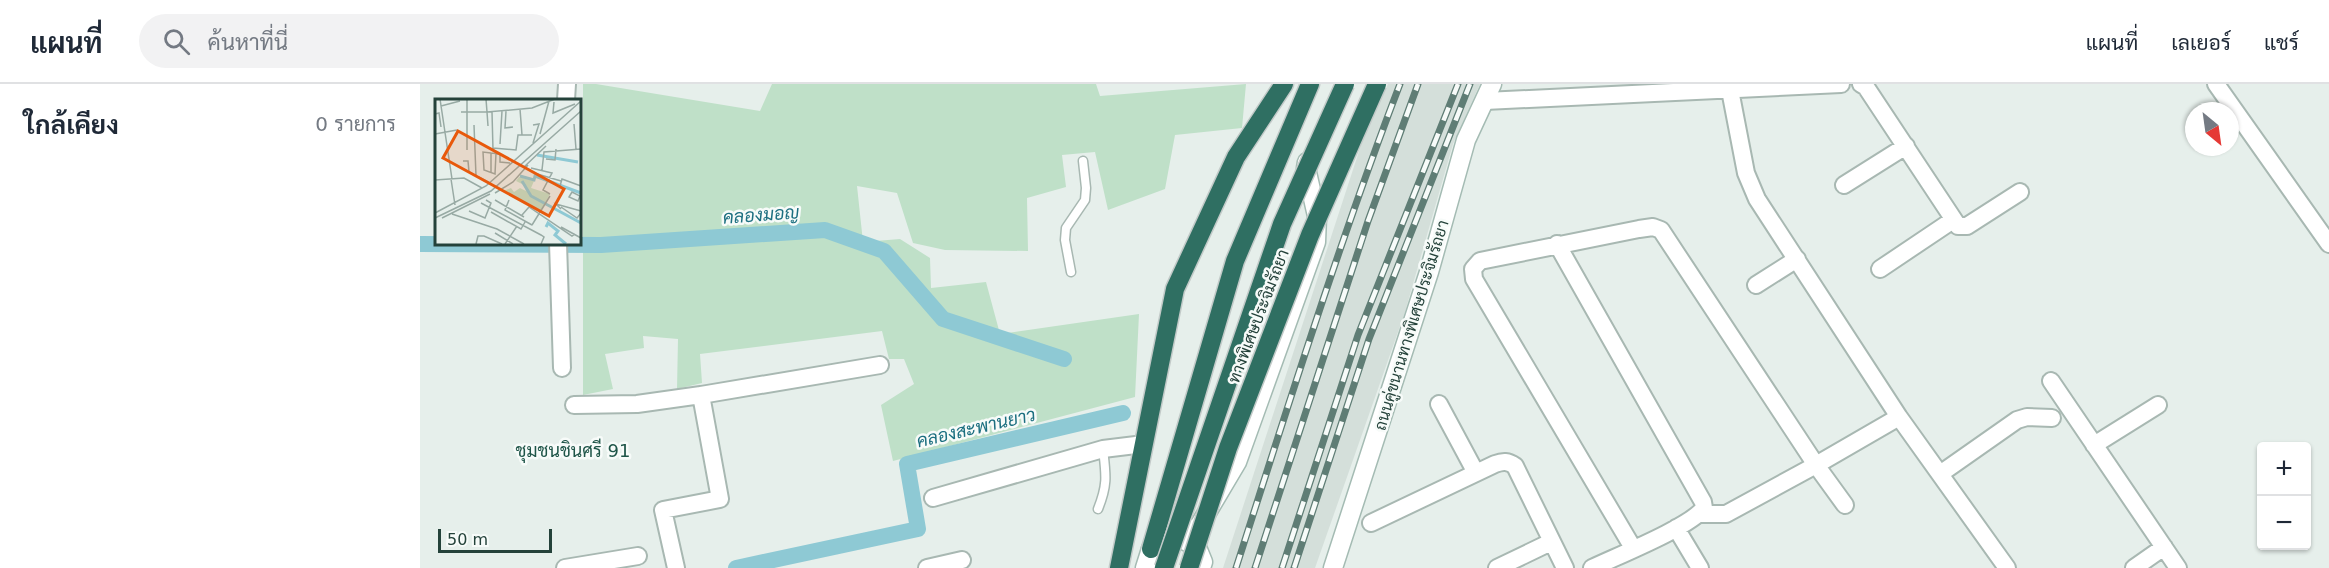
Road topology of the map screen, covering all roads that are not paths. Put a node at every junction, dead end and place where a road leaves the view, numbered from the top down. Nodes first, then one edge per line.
1 (567, 84) edge
2 (1284, 84) edge
3 (1310, 84) edge
4 (1336, 84) edge
5 (1345, 84) edge
6 (1377, 84) edge
7 (1841, 84) edge
8 (1861, 84) edge
9 (2216, 84) edge
10 (1730, 90) junction
11 (1489, 92) edge
12 (566, 99) edge
13 (1906, 146) junction
14 (1083, 161) dead end
15 (1844, 185) dead end
16 (2020, 192) dead end
17 (1953, 220) junction
18 (1557, 244) junction
19 (2329, 244) edge
20 (558, 251) edge
21 (1797, 259) junction
22 (1880, 269) dead end
23 (1071, 272) dead end
24 (1756, 285) dead end
25 (880, 364) dead end
26 (562, 368) dead end
27 (2051, 381) dead end
28 (701, 395) junction
29 (1439, 404) dead end
30 (574, 405) dead end
31 (2158, 405) dead end
32 (1899, 417) junction
33 (2052, 418) dead end
34 (1144, 444) junction
35 (2094, 445) junction
36 (1103, 449) junction
37 (1816, 465) junction
38 (1476, 473) junction
39 (1940, 474) junction
40 (933, 498) dead end
41 (1845, 505) dead end
42 (1098, 509) dead end
43 (1700, 514) junction
44 (1371, 524) dead end
45 (1676, 528) junction
46 (1177, 539) junction
47 (1551, 543) junction
48 (2164, 547) junction
49 (1633, 548) junction
50 (1151, 549) junction
51 (638, 556) dead end
52 (962, 560) dead end
53 (564, 568) edge
54 (676, 568) edge
55 (927, 568) edge
56 (1119, 568) edge
57 (1145, 568) edge
58 (1164, 568) edge
59 (1189, 568) edge
60 (1201, 568) edge
61 (1333, 568) edge
62 (1497, 568) edge
63 (1565, 568) edge
64 (1592, 568) edge
65 (1700, 568) edge
66 (2007, 568) edge
67 (2134, 568) edge
68 (2178, 568) edge

1 - 12 street
2 - 34 highway
3 - 50 highway
4 - 46 main road
5 - 58 highway, ทางพิเศษประจิมรัถยา, bridge
6 - 59 highway, ทางพิเศษประจิมรัถยา, bridge
7 - 10 street
8 - 13 street
9 - 19 street
10 - 11 street
10 - 21 street
11 - 61 main road, ถนนคู่ขนานทางพิเศษประจิมรัถยา
13 - 15 street
13 - 17 street
14 - 23 lane
16 - 17 street
17 - 22 street
18 - 37 street
18 - 43 street
18 - 49 street
20 - 26 street
21 - 24 street
21 - 32 street
25 - 28 street
27 - 35 street
28 - 30 street
28 - 54 street
29 - 38 street
31 - 35 street
32 - 37 street
32 - 39 street
33 - 39 street
34 - 36 street
34 - 56 highway
35 - 48 street
36 - 40 street
36 - 42 lane
37 - 41 street
37 - 43 street
38 - 44 street
38 - 47 street
39 - 66 street
43 - 45 street
45 - 49 street
45 - 65 street
46 - 50 main road
46 - 60 main road
47 - 62 street
47 - 63 street
48 - 67 street
48 - 68 street
49 - 64 street
50 - 57 main road
51 - 53 street
52 - 55 street

